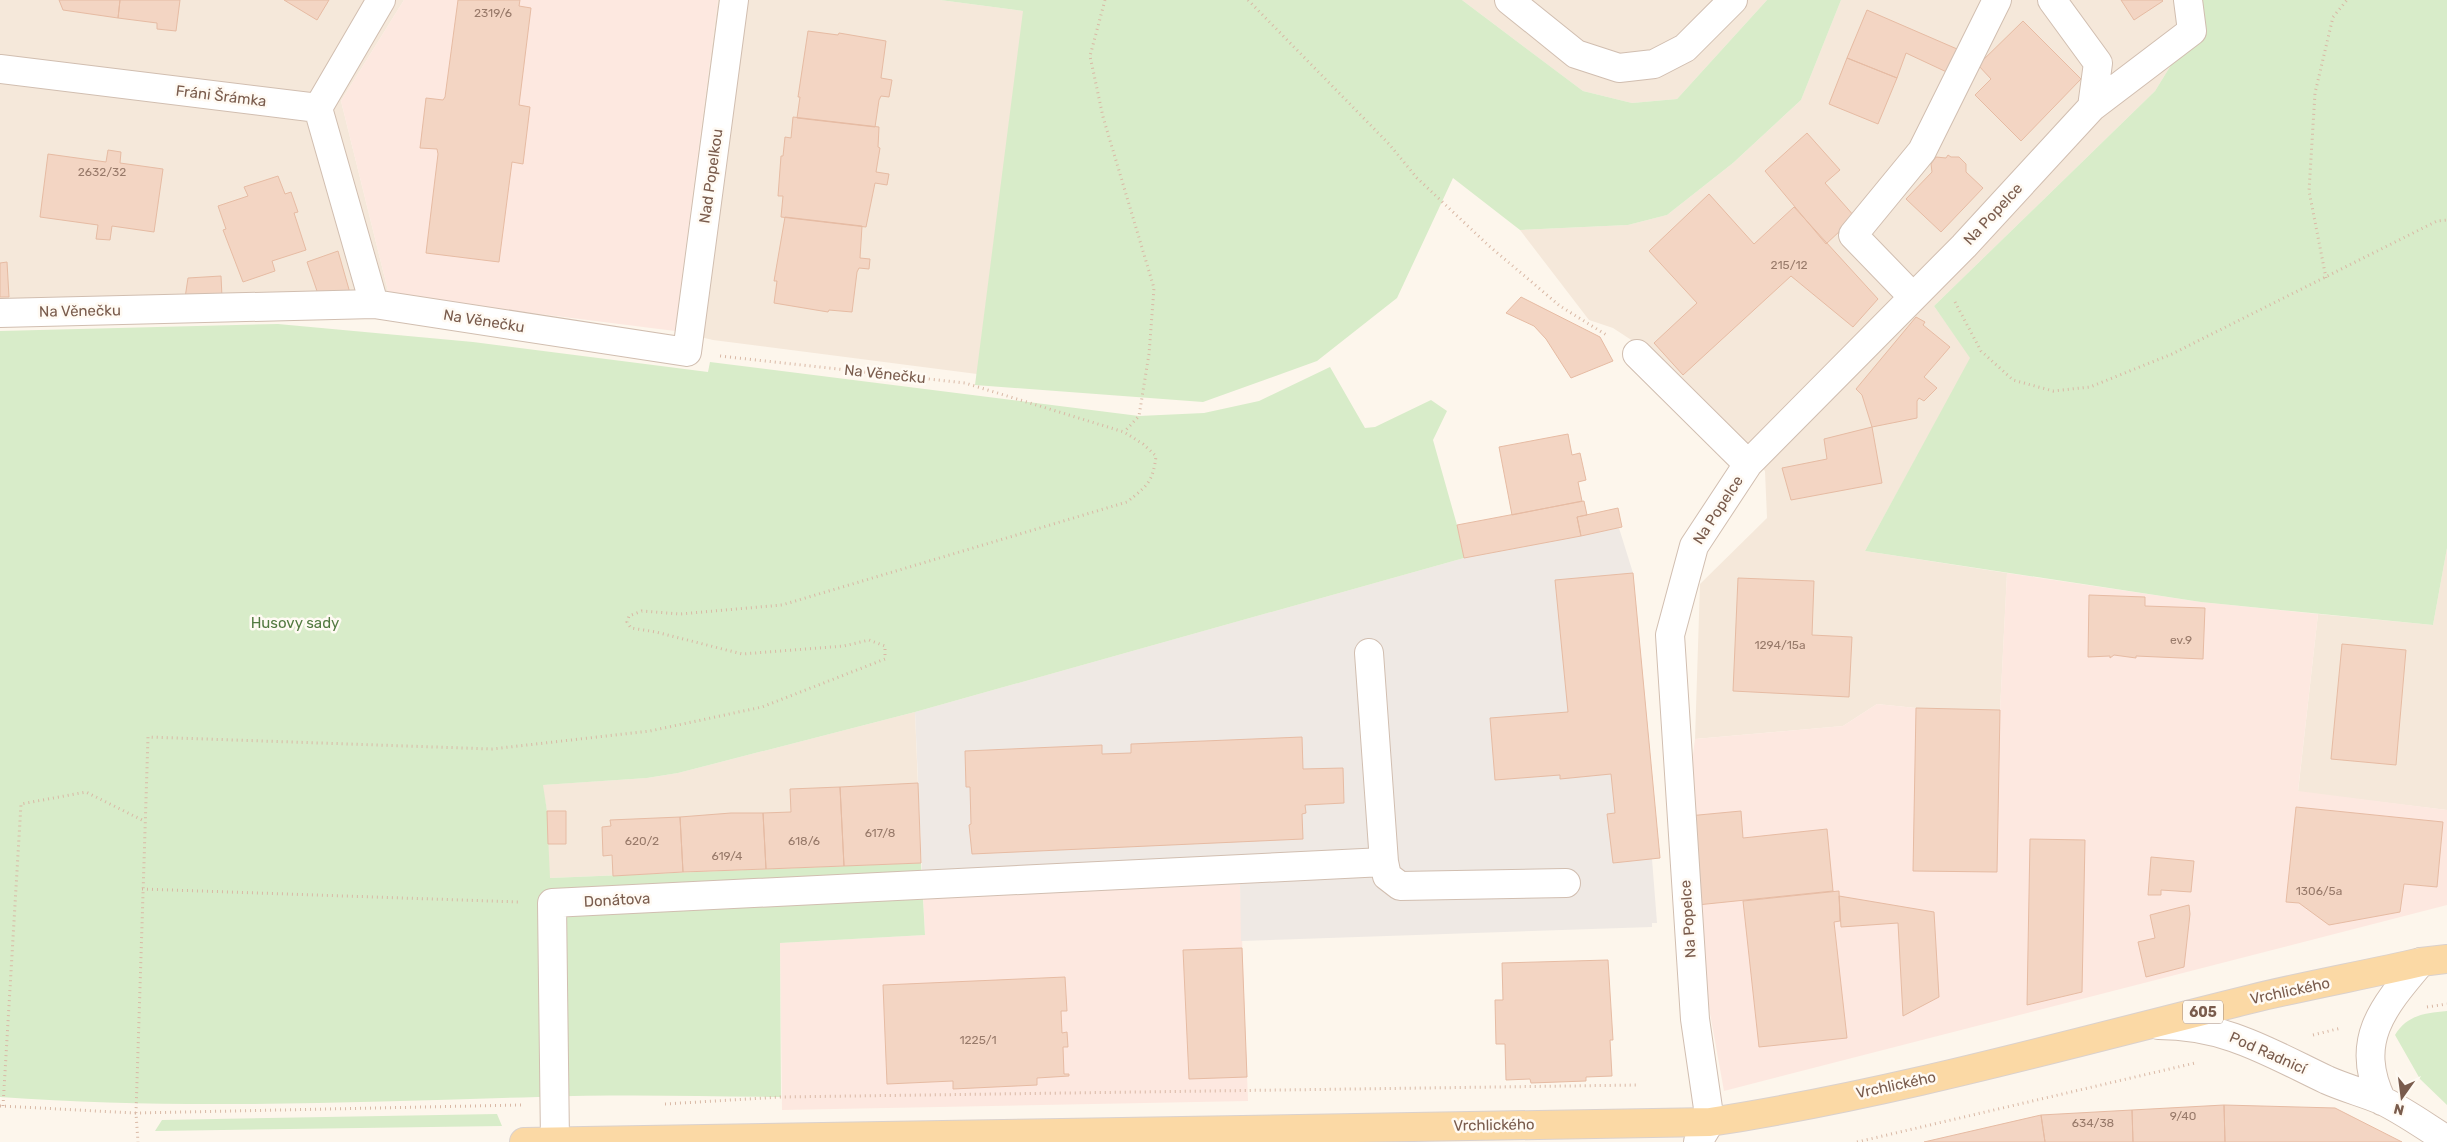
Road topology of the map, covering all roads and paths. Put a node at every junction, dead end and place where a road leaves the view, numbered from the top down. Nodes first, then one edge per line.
1 (381, 0) edge
2 (734, 0) edge
3 (1106, 0) edge
4 (1248, 0) edge
5 (1508, 0) edge
6 (1733, 0) edge
7 (1997, 0) edge
8 (2052, 0) edge
9 (2188, 0) edge
10 (2347, 0) edge
11 (0, 69) edge
12 (2092, 107) junction
13 (318, 108) junction
14 (2447, 220) edge
15 (1939, 271) junction
16 (2326, 278) junction
17 (1913, 297) junction
18 (374, 304) junction
19 (0, 313) edge
20 (688, 352) junction
21 (1636, 354) joint
22 (1124, 432) junction
23 (1748, 464) junction
24 (1370, 653) dead end
25 (144, 821) junction
26 (1384, 862) junction
27 (1566, 883) dead end
28 (142, 889) junction
29 (552, 903) junction
30 (2434, 961) edge
31 (2447, 1004) edge
32 (2377, 1019) junction
33 (2149, 1026) junction
34 (2260, 1048) junction
35 (2203, 1062) dead end
36 (1639, 1085) dead end
37 (2382, 1101) junction
38 (664, 1104) dead end
39 (554, 1105) junction
40 (2, 1106) edge
41 (136, 1114) junction
42 (1704, 1132) edge
43 (2447, 1140) edge
44 (138, 1142) edge
45 (524, 1142) edge
46 (554, 1142) edge
47 (1857, 1142) edge

1 - 13 street
2 - 20 street, Nad Popelkou
3 - 22 path
4 - 21 path
5 - 6 street
7 - 17 street
8 - 12 street
9 - 12 street, Na Popelce
10 - 16 path
11 - 13 street, Fráni Šrámka
12 - 15 street, Na Popelce
13 - 18 street
14 - 16 path
15 - 16 path
15 - 17 street, Na Popelce
17 - 23 street, Na Popelce
18 - 19 street, Na Věnečku
18 - 20 street, Na Věnečku
20 - 22 path, Na Věnečku
21 - 23 street
22 - 25 path, Na Věnečku
23 - 42 street, Na Popelce
24 - 26 street
25 - 28 path
25 - 40 path
26 - 27 street
26 - 29 street, Donátova
28 - 29 path
28 - 41 path
29 - 39 street
30 - 32 street
30 - 33 main road, Vrchlického / 605
31 - 32 path
32 - 34 path
32 - 37 street
33 - 34 street, Pod Radnicí
33 - 42 main road, Vrchlického / 605
34 - 37 street, Pod Radnicí
35 - 47 path
36 - 38 path
37 - 43 street, Pod Radnicí
39 - 41 path
39 - 46 street
40 - 41 path
41 - 44 path
42 - 46 main road, Vrchlického / 605
45 - 46 main road, Vrchlického / 605

